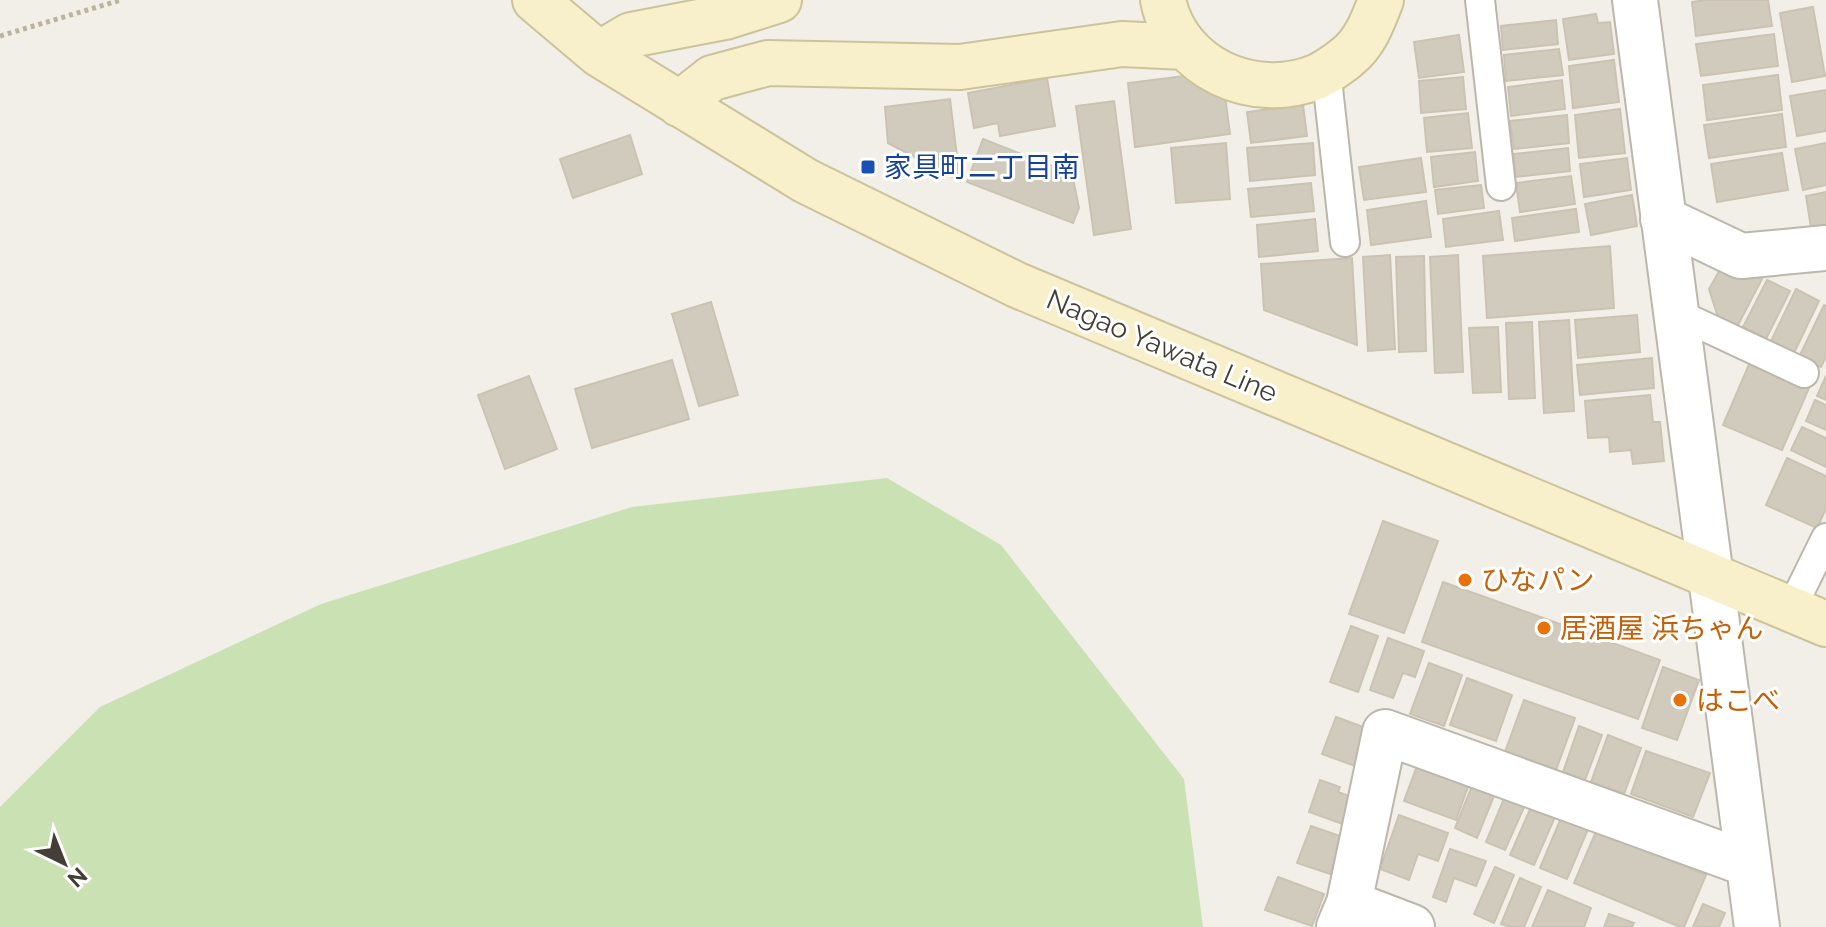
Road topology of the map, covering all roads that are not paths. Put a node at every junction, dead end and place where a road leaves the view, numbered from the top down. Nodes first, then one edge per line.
1 (535, 0) edge
2 (779, 0) edge
3 (1163, 0) edge
4 (1406, 0) edge
5 (1480, 0) edge
6 (1635, 0) edge
7 (1376, 14) edge
8 (1185, 47) junction
9 (599, 54) junction
10 (1326, 70) junction
11 (679, 104) junction
12 (1501, 186) dead end
13 (1663, 219) junction
14 (1345, 242) dead end
15 (1826, 248) edge
16 (1676, 313) junction
17 (1804, 373) dead end
18 (1826, 538) edge
19 (1711, 577) junction
20 (1808, 616) edge
21 (1748, 864) junction
22 (1344, 915) edge
23 (1412, 927) edge
24 (1757, 927) edge

1 - 9 main road, Nagao Yawata Line
2 - 9 main road
3 - 8 main road
4 - 7 main road
5 - 12 lane
6 - 13 street
7 - 10 main road
8 - 10 main road
8 - 11 main road
9 - 11 main road, Nagao Yawata Line
10 - 14 lane
11 - 19 main road, Nagao Yawata Line
13 - 15 street
13 - 16 street
16 - 17 lane
16 - 19 street
18 - 20 lane
19 - 20 main road, Nagao Yawata Line
19 - 21 street
21 - 22 street
21 - 24 street
22 - 23 street

